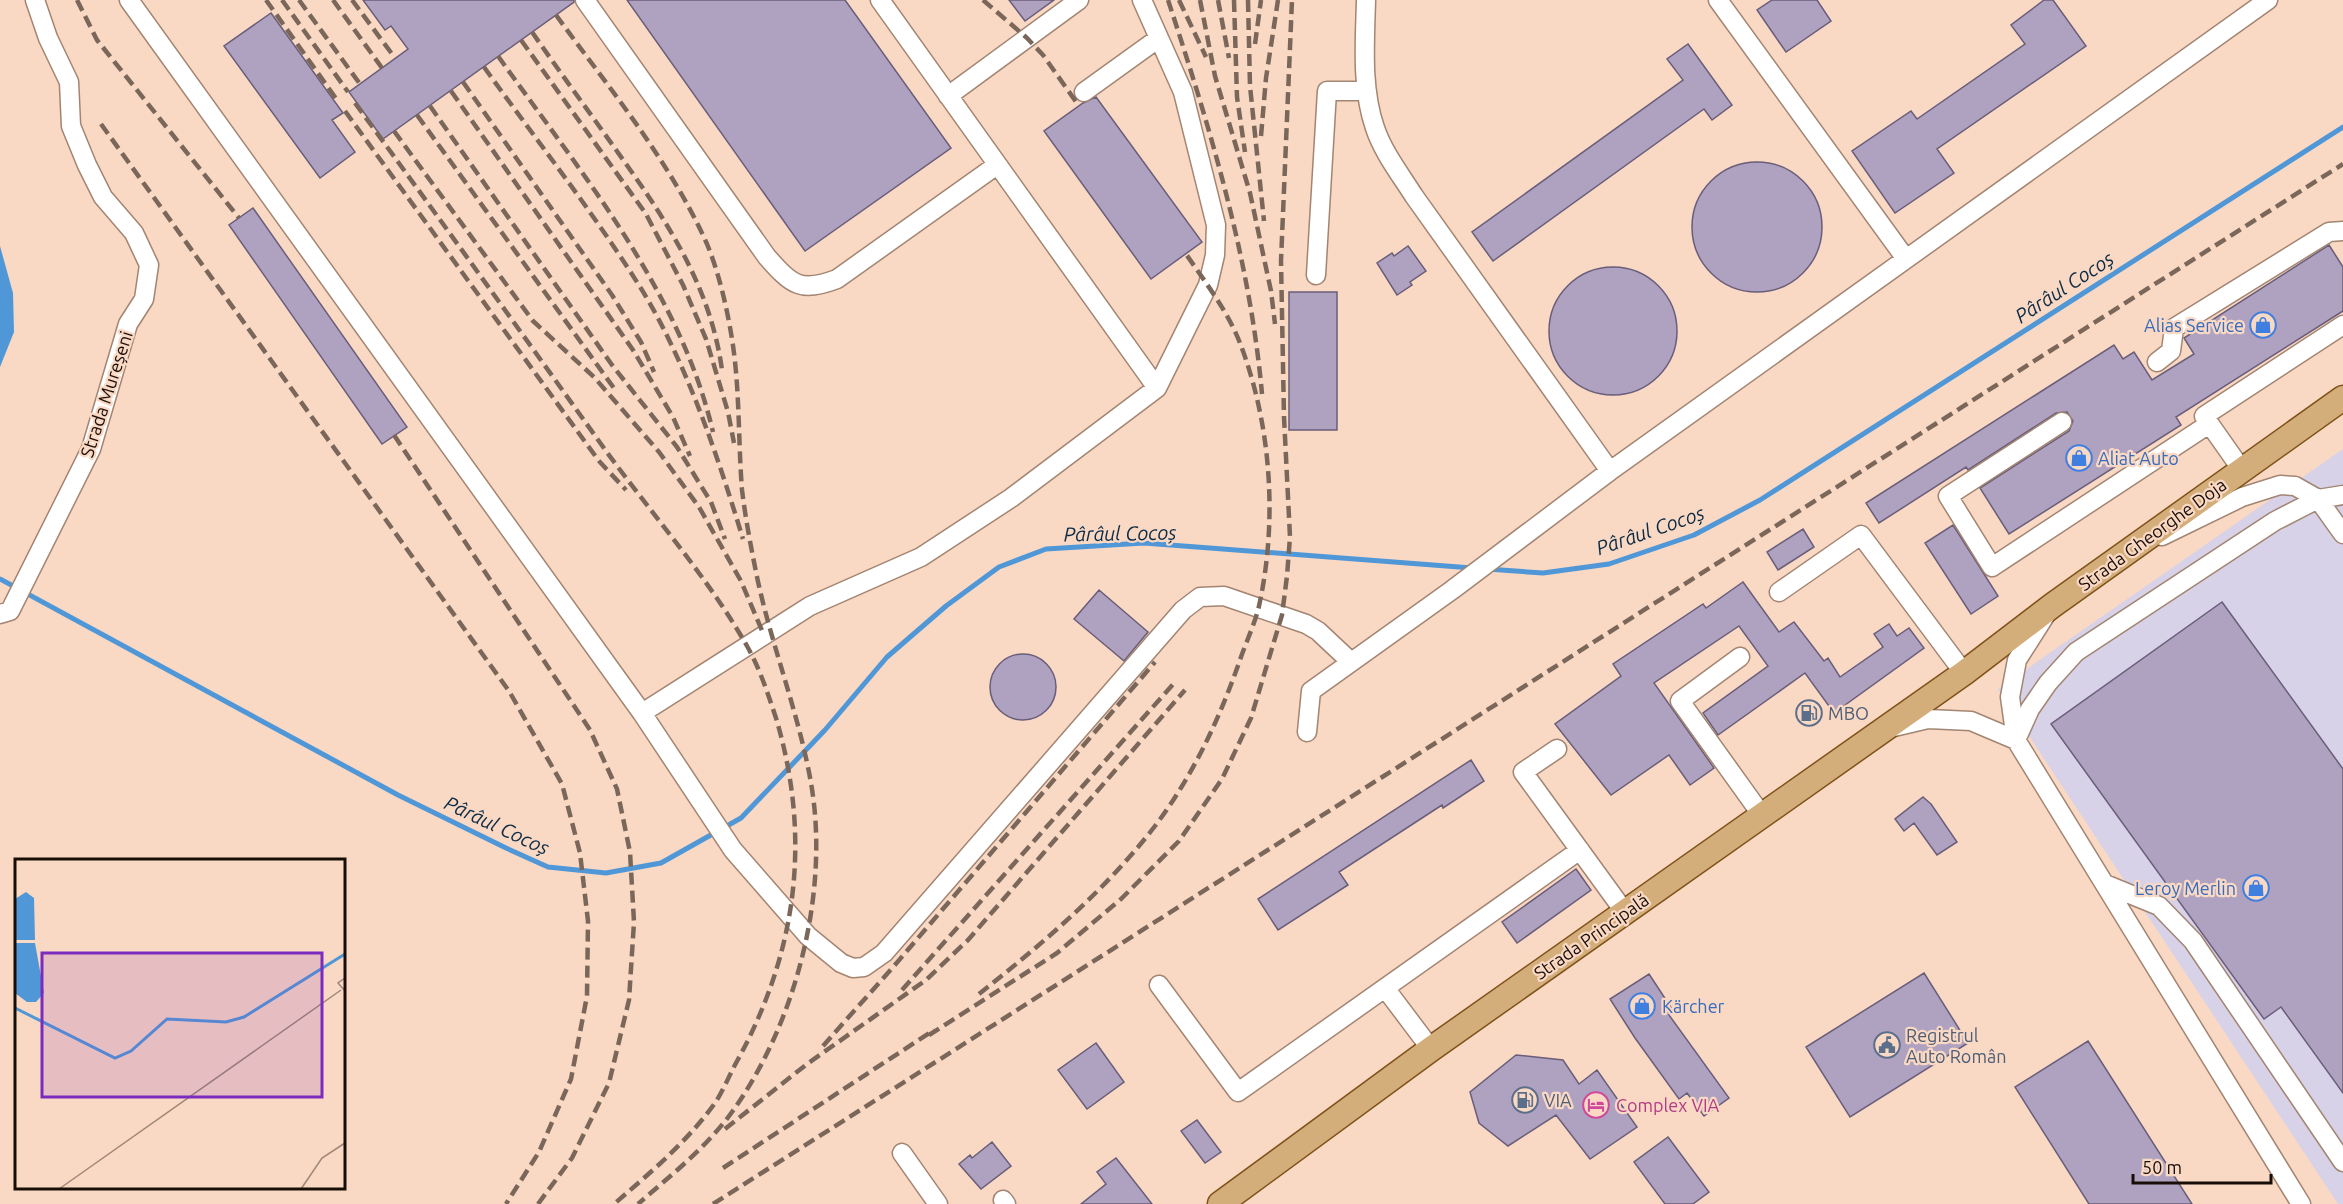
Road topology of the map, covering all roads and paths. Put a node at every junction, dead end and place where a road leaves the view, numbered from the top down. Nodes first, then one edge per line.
1 (35, 0) edge
2 (129, 0) edge
3 (585, 0) edge
4 (880, 0) edge
5 (1079, 0) edge
6 (1142, 0) edge
7 (1366, 0) edge
8 (1718, 0) edge
9 (2268, 0) edge
10 (1159, 38) junction
11 (1366, 91) junction
12 (1084, 92) dead end
13 (948, 96) junction
14 (997, 165) junction
15 (2343, 231) edge
16 (1906, 259) junction
17 (1316, 275) dead end
18 (2343, 325) edge
19 (2157, 362) dead end
20 (1157, 388) junction
21 (2343, 398) edge
22 (2062, 422) dead end
23 (2209, 424) junction
24 (2242, 470) junction
25 (1610, 471) junction
26 (2343, 495) edge
27 (2318, 499) junction
28 (2343, 534) edge
29 (2132, 549) junction
30 (1779, 592) dead end
31 (2053, 605) junction
32 (5, 613) edge
33 (1740, 657) dead end
34 (1351, 662) junction
35 (1964, 673) junction
36 (642, 713) junction
37 (1880, 730) junction
38 (1307, 732) dead end
39 (2016, 740) junction
40 (1557, 749) dead end
41 (1761, 814) junction
42 (1580, 850) junction
43 (2105, 884) junction
44 (1624, 911) junction
45 (1159, 985) dead end
46 (1385, 988) junction
47 (1431, 1049) junction
48 (902, 1153) dead end
49 (2343, 1162) edge
50 (1231, 1201) edge
51 (938, 1204) edge
52 (2301, 1204) edge

1 - 32 street, Strada Mureșeni
2 - 36 street
3 - 14 street
4 - 13 street
5 - 13 street
6 - 10 street
7 - 11 street
8 - 16 street
9 - 16 street
10 - 12 street
10 - 20 street
11 - 17 street
11 - 25 street
13 - 14 street
14 - 20 street
15 - 19 street
16 - 25 street
18 - 23 street
20 - 36 street
21 - 24 main road, Strada Gheorghe Doja
22 - 23 street
23 - 24 street
24 - 29 main road, Strada Gheorghe Doja
25 - 34 street
26 - 27 street
27 - 28 street
27 - 29 street
27 - 39 street
29 - 31 main road, Strada Gheorghe Doja
30 - 35 street
31 - 35 main road, Strada Gheorghe Doja
31 - 39 street
33 - 41 street
34 - 36 street
34 - 38 street
35 - 37 main road, Strada Principală
37 - 39 street
37 - 41 main road, Strada Principală
39 - 43 street
40 - 42 street
41 - 44 main road, Strada Principală
42 - 44 street
42 - 46 street
43 - 49 street
43 - 52 street
44 - 47 main road, Strada Principală
45 - 46 street
46 - 47 street
47 - 50 main road, Strada Principală
48 - 51 street

